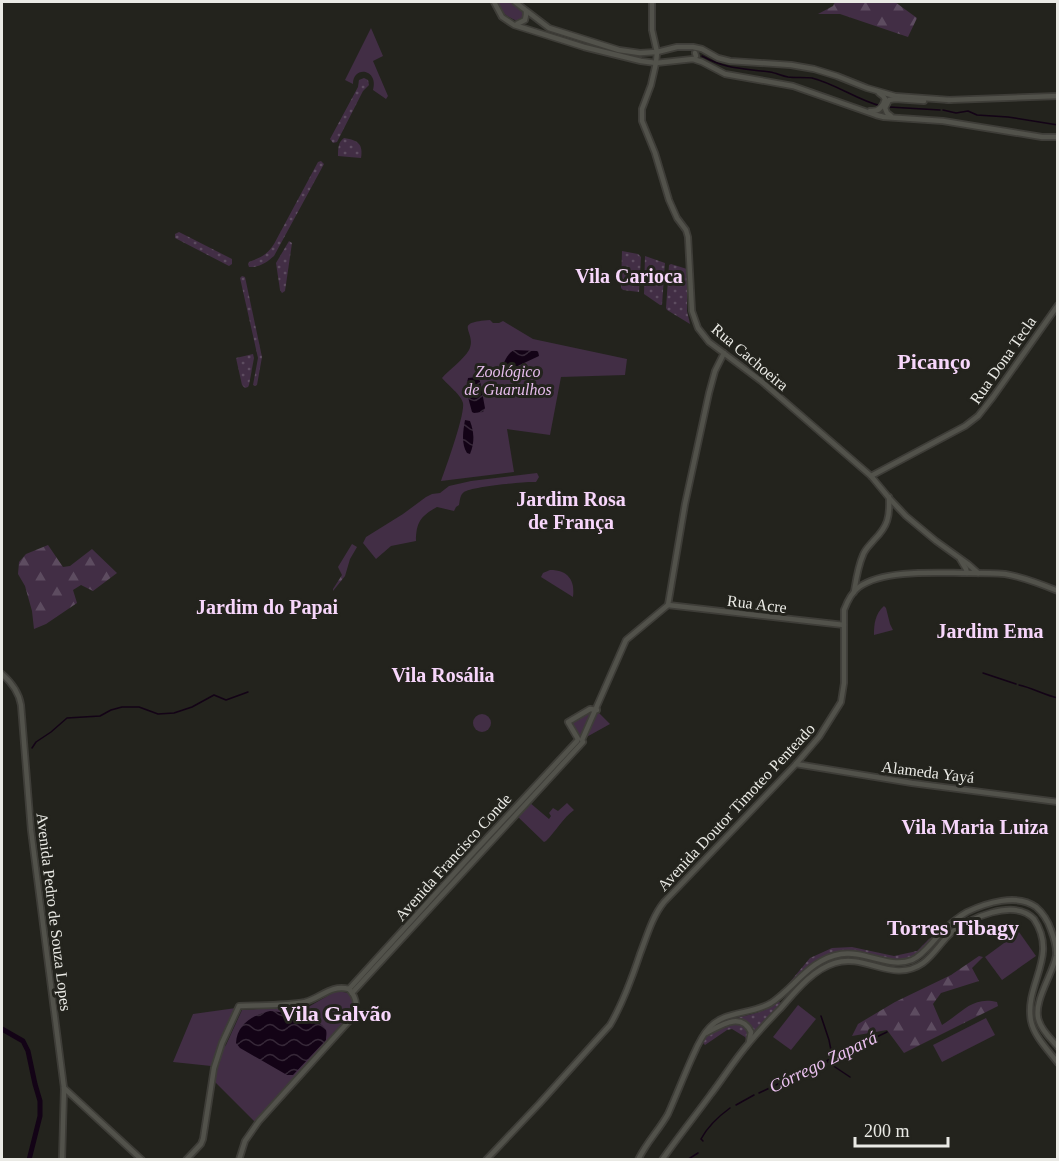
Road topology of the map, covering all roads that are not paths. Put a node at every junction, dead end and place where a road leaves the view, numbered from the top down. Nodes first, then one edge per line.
1 (494, 2) edge
2 (515, 2) edge
3 (652, 2) edge
4 (526, 10) junction
5 (514, 25) junction
6 (682, 46) junction
7 (688, 46) junction
8 (657, 52) junction
9 (690, 59) junction
10 (641, 61) junction
11 (656, 63) junction
12 (654, 71) junction
13 (788, 85) junction
14 (874, 90) junction
15 (792, 92) dead end
16 (1058, 97) edge
17 (950, 100) junction
18 (858, 109) junction
19 (893, 117) junction
20 (1058, 136) edge
21 (1058, 305) edge
22 (724, 353) junction
23 (871, 476) junction
24 (889, 497) junction
25 (960, 559) junction
26 (858, 573) junction
27 (967, 573) junction
28 (978, 573) junction
29 (861, 586) junction
30 (1058, 591) edge
31 (854, 592) junction
32 (668, 605) junction
33 (844, 625) junction
34 (2, 674) edge
35 (604, 692) junction
36 (590, 709) junction
37 (597, 710) junction
38 (579, 741) junction
39 (796, 764) junction
40 (1058, 802) edge
41 (942, 931) junction
42 (950, 935) junction
43 (945, 940) junction
44 (352, 989) junction
45 (705, 1033) junction
46 (748, 1044) junction
47 (1058, 1047) edge
48 (1058, 1063) edge
49 (64, 1088) junction
50 (62, 1160) edge
51 (142, 1160) edge
52 (186, 1160) edge
53 (239, 1160) edge
54 (486, 1160) edge
55 (638, 1160) edge
56 (662, 1160) edge

1 - 5 main road
2 - 4 main road
3 - 8 main road, Rua Cachoeira
4 - 5 main road
4 - 8 main road
5 - 10 main road
6 - 7 main road
6 - 8 main road
6 - 11 main road
7 - 9 main road
7 - 14 main road
8 - 11 main road, Rua Cachoeira
9 - 11 main road
9 - 13 main road
10 - 11 main road
10 - 12 main road
11 - 12 main road, Rua Cachoeira
12 - 22 main road, Rua Cachoeira
13 - 15 main road
13 - 18 main road
14 - 17 main road
14 - 18 main road
16 - 17 main road
17 - 19 main road
18 - 19 main road
19 - 20 main road
21 - 23 main road, Rua Dona Tecla
22 - 23 main road, Rua Cachoeira
22 - 32 main road
23 - 24 main road, Rua Cachoeira
24 - 25 main road, Rua Cachoeira
24 - 26 main road, Avenida Doutor Timoteo Penteado
25 - 27 main road, Rua Cachoeira
25 - 28 main road, Rua Cachoeira
26 - 29 main road
26 - 31 main road, Avenida Doutor Timoteo Penteado
27 - 28 main road
27 - 29 main road
28 - 30 main road
29 - 31 main road
31 - 33 main road, Avenida Doutor Timoteo Penteado
32 - 33 main road, Rua Acre
32 - 35 main road
33 - 39 main road, Avenida Doutor Timoteo Penteado
34 - 49 main road, Avenida Pedro de Souza Lopes
35 - 36 main road
35 - 37 main road, Avenida Francisco Conde
36 - 37 main road
36 - 38 main road
37 - 38 main road, Avenida Francisco Conde
38 - 44 main road, Avenida Francisco Conde
39 - 40 main road, Alameda Yayá
39 - 54 main road, Avenida Doutor Timoteo Penteado
41 - 42 main road
41 - 43 main road
41 - 45 main road
41 - 47 main road
42 - 43 main road
42 - 48 main road
43 - 46 main road
44 - 52 main road
44 - 53 main road
45 - 46 main road
45 - 55 main road
46 - 56 main road
49 - 50 main road, Avenida Pedro de Souza Lopes
49 - 51 main road

